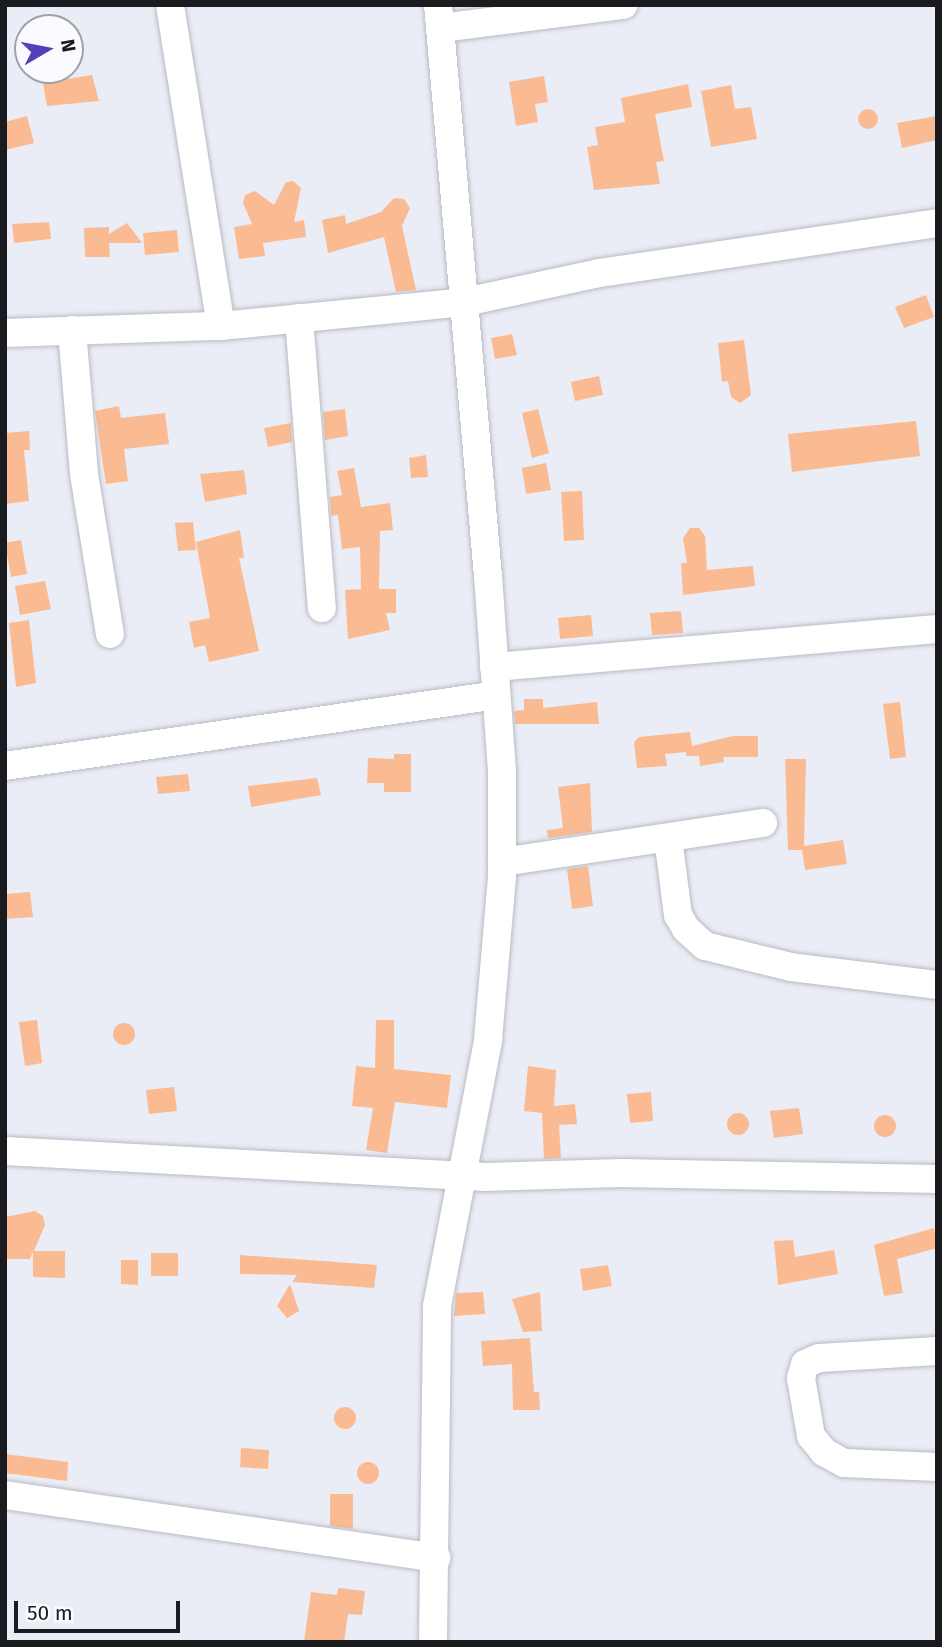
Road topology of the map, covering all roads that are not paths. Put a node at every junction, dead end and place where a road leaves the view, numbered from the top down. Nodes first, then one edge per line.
1 (170, 5) edge
2 (624, 5) edge
3 (440, 16) edge
4 (937, 223) edge
5 (465, 302) junction
6 (299, 318) junction
7 (221, 326) junction
8 (72, 330) junction
9 (5, 333) edge
10 (322, 608) dead end
11 (937, 629) edge
12 (110, 634) dead end
13 (494, 667) junction
14 (495, 695) junction
15 (5, 766) edge
16 (763, 823) dead end
17 (668, 838) junction
18 (502, 862) junction
19 (937, 985) edge
20 (5, 1151) edge
21 (463, 1175) junction
22 (937, 1179) edge
23 (937, 1351) edge
24 (937, 1467) edge
25 (5, 1495) edge
26 (436, 1558) junction
27 (433, 1642) edge

1 - 7 street
2 - 3 street
3 - 5 street
4 - 5 street
5 - 6 street
5 - 13 street
6 - 7 street
6 - 10 street
7 - 8 street
8 - 9 street
8 - 12 street
11 - 13 street
13 - 14 street
14 - 15 street
14 - 18 street
16 - 17 street
17 - 18 street
17 - 19 street
18 - 21 street
20 - 21 street
21 - 22 street
21 - 26 street
23 - 24 street
25 - 26 street
26 - 27 street

